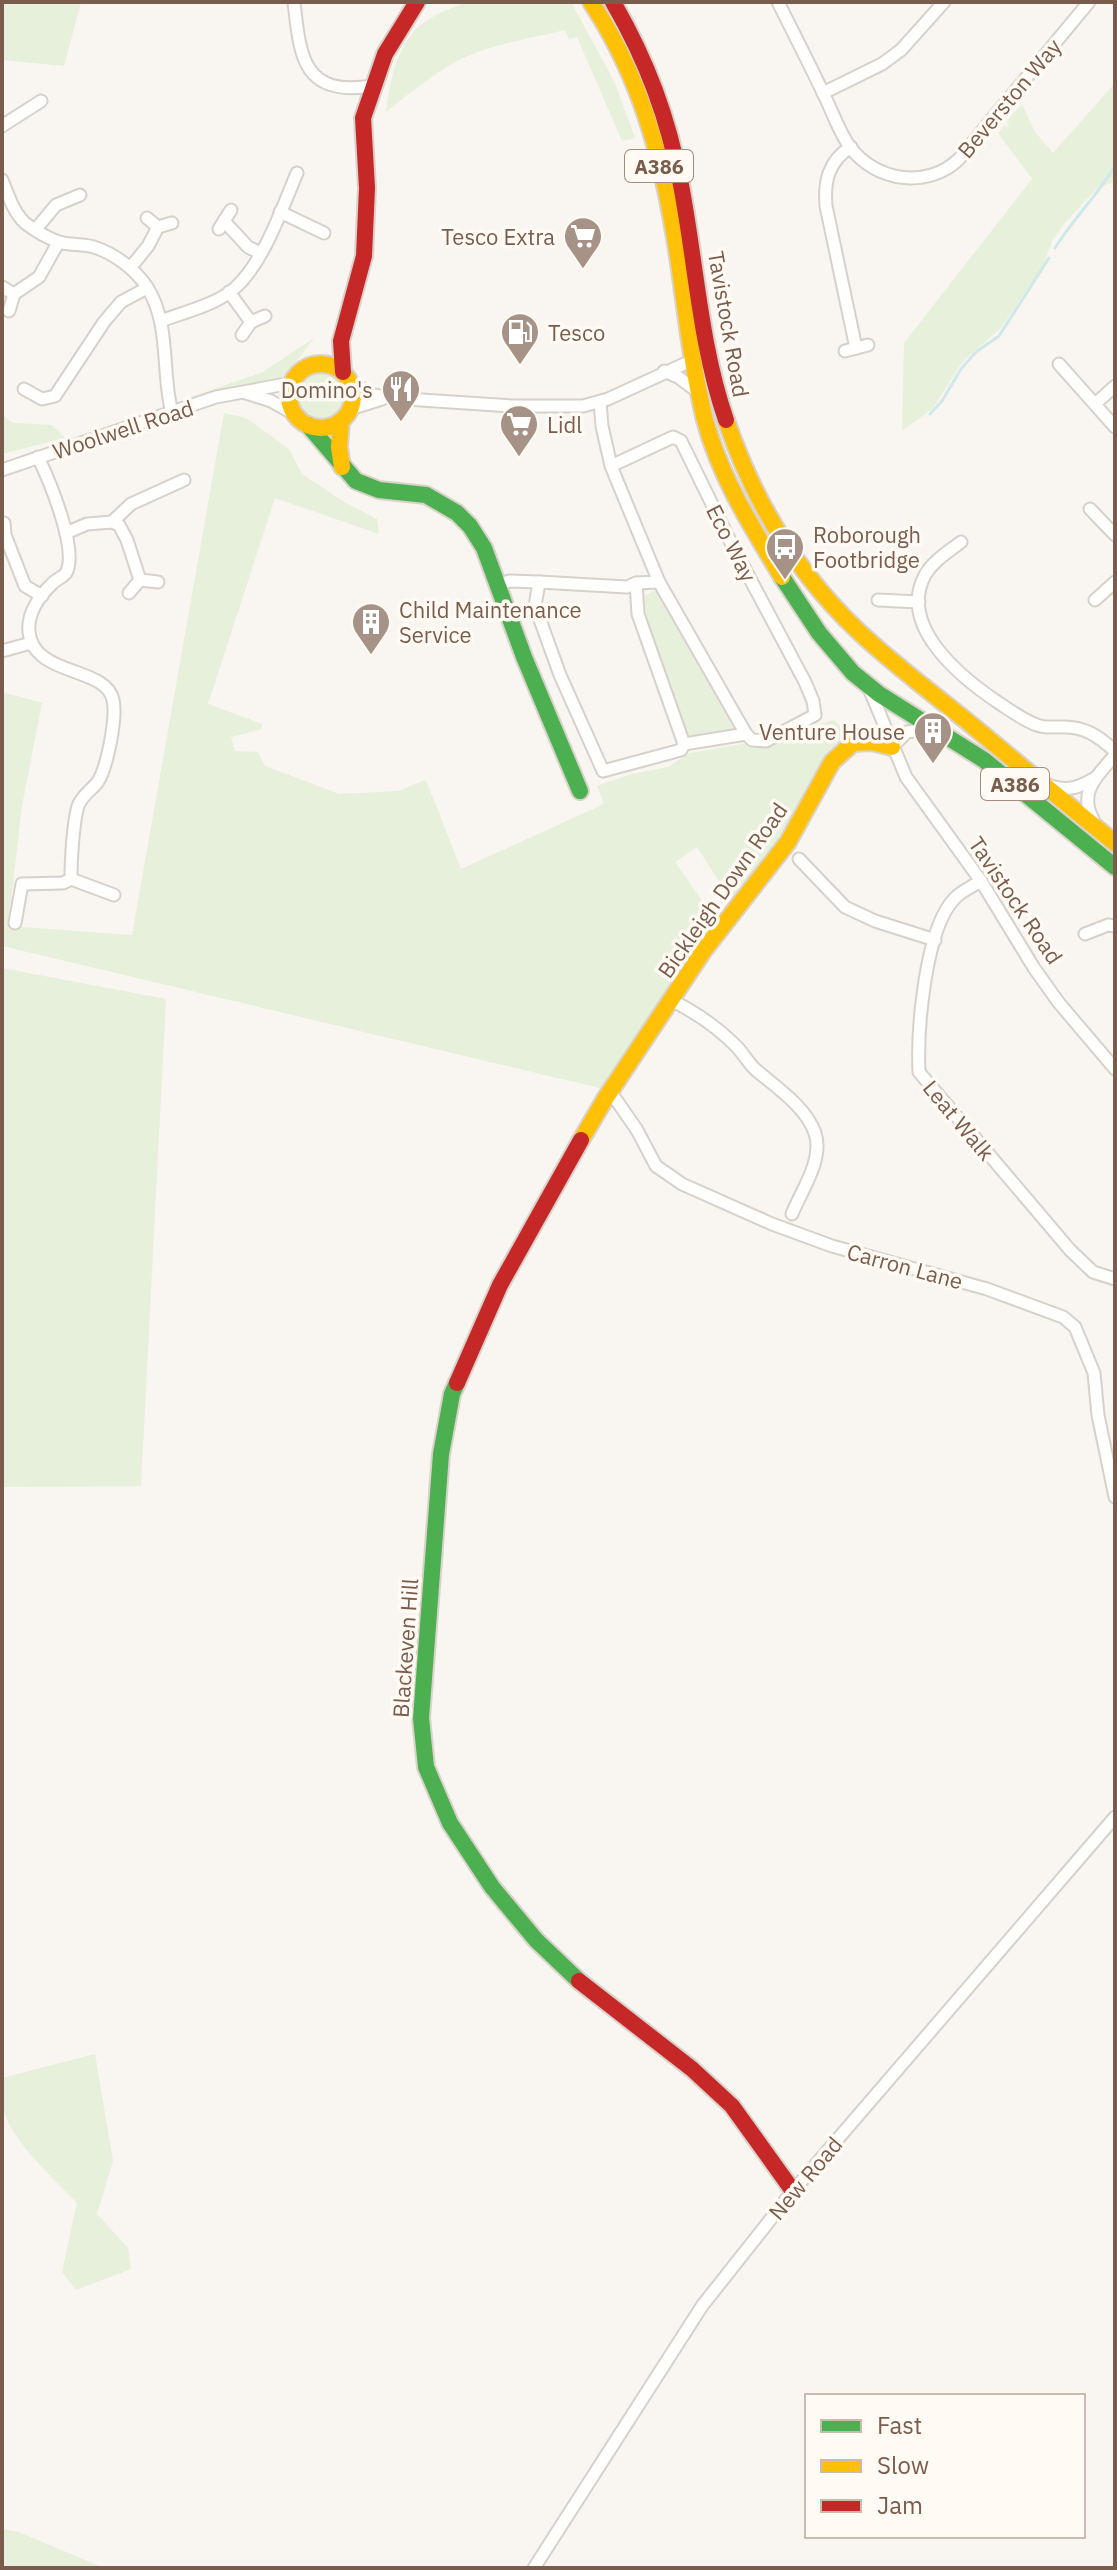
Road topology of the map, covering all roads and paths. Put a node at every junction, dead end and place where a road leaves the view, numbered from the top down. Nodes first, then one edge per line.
1 (294, 2) edge
2 (417, 2) edge
3 (426, 2) edge
4 (591, 2) edge
5 (613, 2) edge
6 (778, 2) edge
7 (944, 2) edge
8 (1089, 2) edge
9 (405, 21) junction
10 (372, 86) junction
11 (823, 93) junction
12 (41, 101) dead end
13 (2, 126) edge
14 (851, 147) junction
15 (297, 173) dead end
16 (2, 180) edge
17 (80, 195) dead end
18 (15, 210) junction
19 (280, 212) junction
20 (2, 216) edge
21 (147, 218) dead end
22 (225, 220) dead end
23 (172, 223) dead end
24 (158, 227) junction
25 (36, 229) junction
26 (324, 233) dead end
27 (58, 243) junction
28 (260, 253) junction
29 (131, 267) junction
30 (2, 287) edge
31 (147, 288) junction
32 (229, 292) junction
33 (14, 294) junction
34 (9, 311) dead end
35 (265, 316) dead end
36 (161, 321) junction
37 (251, 322) junction
38 (242, 335) dead end
39 (856, 348) dead end
40 (692, 350) junction
41 (711, 364) junction
42 (1059, 364) dead end
43 (664, 371) junction
44 (346, 377) junction
45 (291, 383) junction
46 (1115, 386) edge
47 (24, 389) dead end
48 (699, 392) junction
49 (246, 393) junction
50 (391, 398) junction
51 (600, 402) junction
52 (1095, 404) junction
53 (172, 413) junction
54 (294, 414) junction
55 (346, 415) junction
56 (308, 425) junction
57 (1115, 427) edge
58 (38, 457) junction
59 (611, 466) junction
60 (342, 467) junction
61 (2, 470) edge
62 (184, 480) dead end
63 (1090, 509) dead end
64 (112, 522) junction
65 (4, 531) edge
66 (66, 533) junction
67 (1115, 535) edge
68 (961, 542) dead end
69 (140, 580) junction
70 (158, 582) dead end
71 (539, 582) junction
72 (659, 582) junction
73 (1115, 582) edge
74 (636, 583) junction
75 (499, 585) junction
76 (129, 593) dead end
77 (42, 596) junction
78 (878, 600) dead end
79 (1095, 600) dead end
80 (919, 602) junction
81 (31, 643) junction
82 (2, 651) edge
83 (864, 681) junction
84 (937, 729) junction
85 (749, 737) junction
86 (684, 744) junction
87 (892, 747) junction
88 (1115, 753) edge
89 (1026, 772) junction
90 (1097, 777) junction
91 (580, 791) dead end
92 (1114, 842) edge
93 (799, 859) dead end
94 (1115, 867) edge
95 (71, 879) junction
96 (981, 881) junction
97 (114, 895) dead end
98 (15, 923) dead end
99 (1115, 926) edge
100 (1085, 934) dead end
101 (935, 940) junction
102 (671, 1000) junction
103 (1114, 1066) edge
104 (607, 1095) junction
105 (792, 1214) dead end
106 (1115, 1279) edge
107 (1115, 1497) edge
108 (1115, 1817) edge
109 (793, 2191) junction
110 (534, 2568) edge

1 - 10 street
2 - 9 main road
3 - 9 main road
4 - 40 main road, Tavistock Road / A386
5 - 41 main road, Tavistock Road / A386
6 - 11 street, Beverston Way
7 - 11 street
8 - 14 street, Beverston Way
9 - 10 main road
10 - 44 main road
11 - 14 street, Beverston Way
12 - 13 street
14 - 39 street
15 - 19 street
16 - 18 street
17 - 25 street
18 - 20 street
18 - 25 street
19 - 26 street
19 - 28 street
21 - 24 street
22 - 28 street
23 - 24 street
24 - 29 street
25 - 27 street
27 - 29 street
27 - 33 street
28 - 32 street
29 - 31 street
30 - 33 street
31 - 36 street
31 - 47 street
32 - 36 street
32 - 37 street
33 - 34 street
35 - 37 street
36 - 53 street
37 - 38 street
40 - 41 street
40 - 43 street
40 - 48 main road, Tavistock Road / A386
41 - 89 main road, Tavistock Road / A386
42 - 52 street
43 - 48 street
43 - 51 street
44 - 45 main road
44 - 50 street
44 - 55 main road
45 - 49 street, Woolwell Road
45 - 54 main road
46 - 52 street
48 - 83 main road, Tavistock Road / A386
49 - 53 street, Woolwell Road
49 - 54 street
50 - 51 street
50 - 55 street
51 - 59 street
52 - 57 street
53 - 58 street, Woolwell Road
54 - 56 main road
55 - 56 main road
55 - 60 main road
56 - 60 main road
58 - 61 street, Woolwell Road
58 - 66 street
59 - 72 street
59 - 85 street, Eco Way
60 - 75 main road
62 - 64 street
63 - 67 street
64 - 66 street
64 - 69 street
65 - 77 street
66 - 77 street
68 - 80 street
69 - 70 street
69 - 76 street
71 - 74 street
71 - 75 street
71 - 86 street
72 - 74 street
72 - 85 street
73 - 79 street
74 - 86 street
75 - 91 main road
77 - 81 street
78 - 80 street
80 - 88 street
81 - 82 street
81 - 95 street
83 - 84 main road, Tavistock Road / A386
83 - 87 street, Tavistock Road
84 - 87 street
84 - 94 main road, Tavistock Road / A386
85 - 86 street
87 - 96 street, Tavistock Road
87 - 102 main road, Bickleigh Down Road
88 - 90 street
89 - 90 street
89 - 92 main road, Tavistock Road / A386
90 - 92 street
93 - 101 street
95 - 97 street
95 - 98 street
96 - 101 street, Leat Walk
96 - 103 street, Tavistock Road
99 - 100 street
101 - 106 street, Leat Walk
102 - 104 main road, Bickleigh Down Road
102 - 105 street
104 - 107 street, Carron Lane
104 - 109 main road, Blackeven Hill
108 - 109 street, New Road
109 - 110 street, New Road

